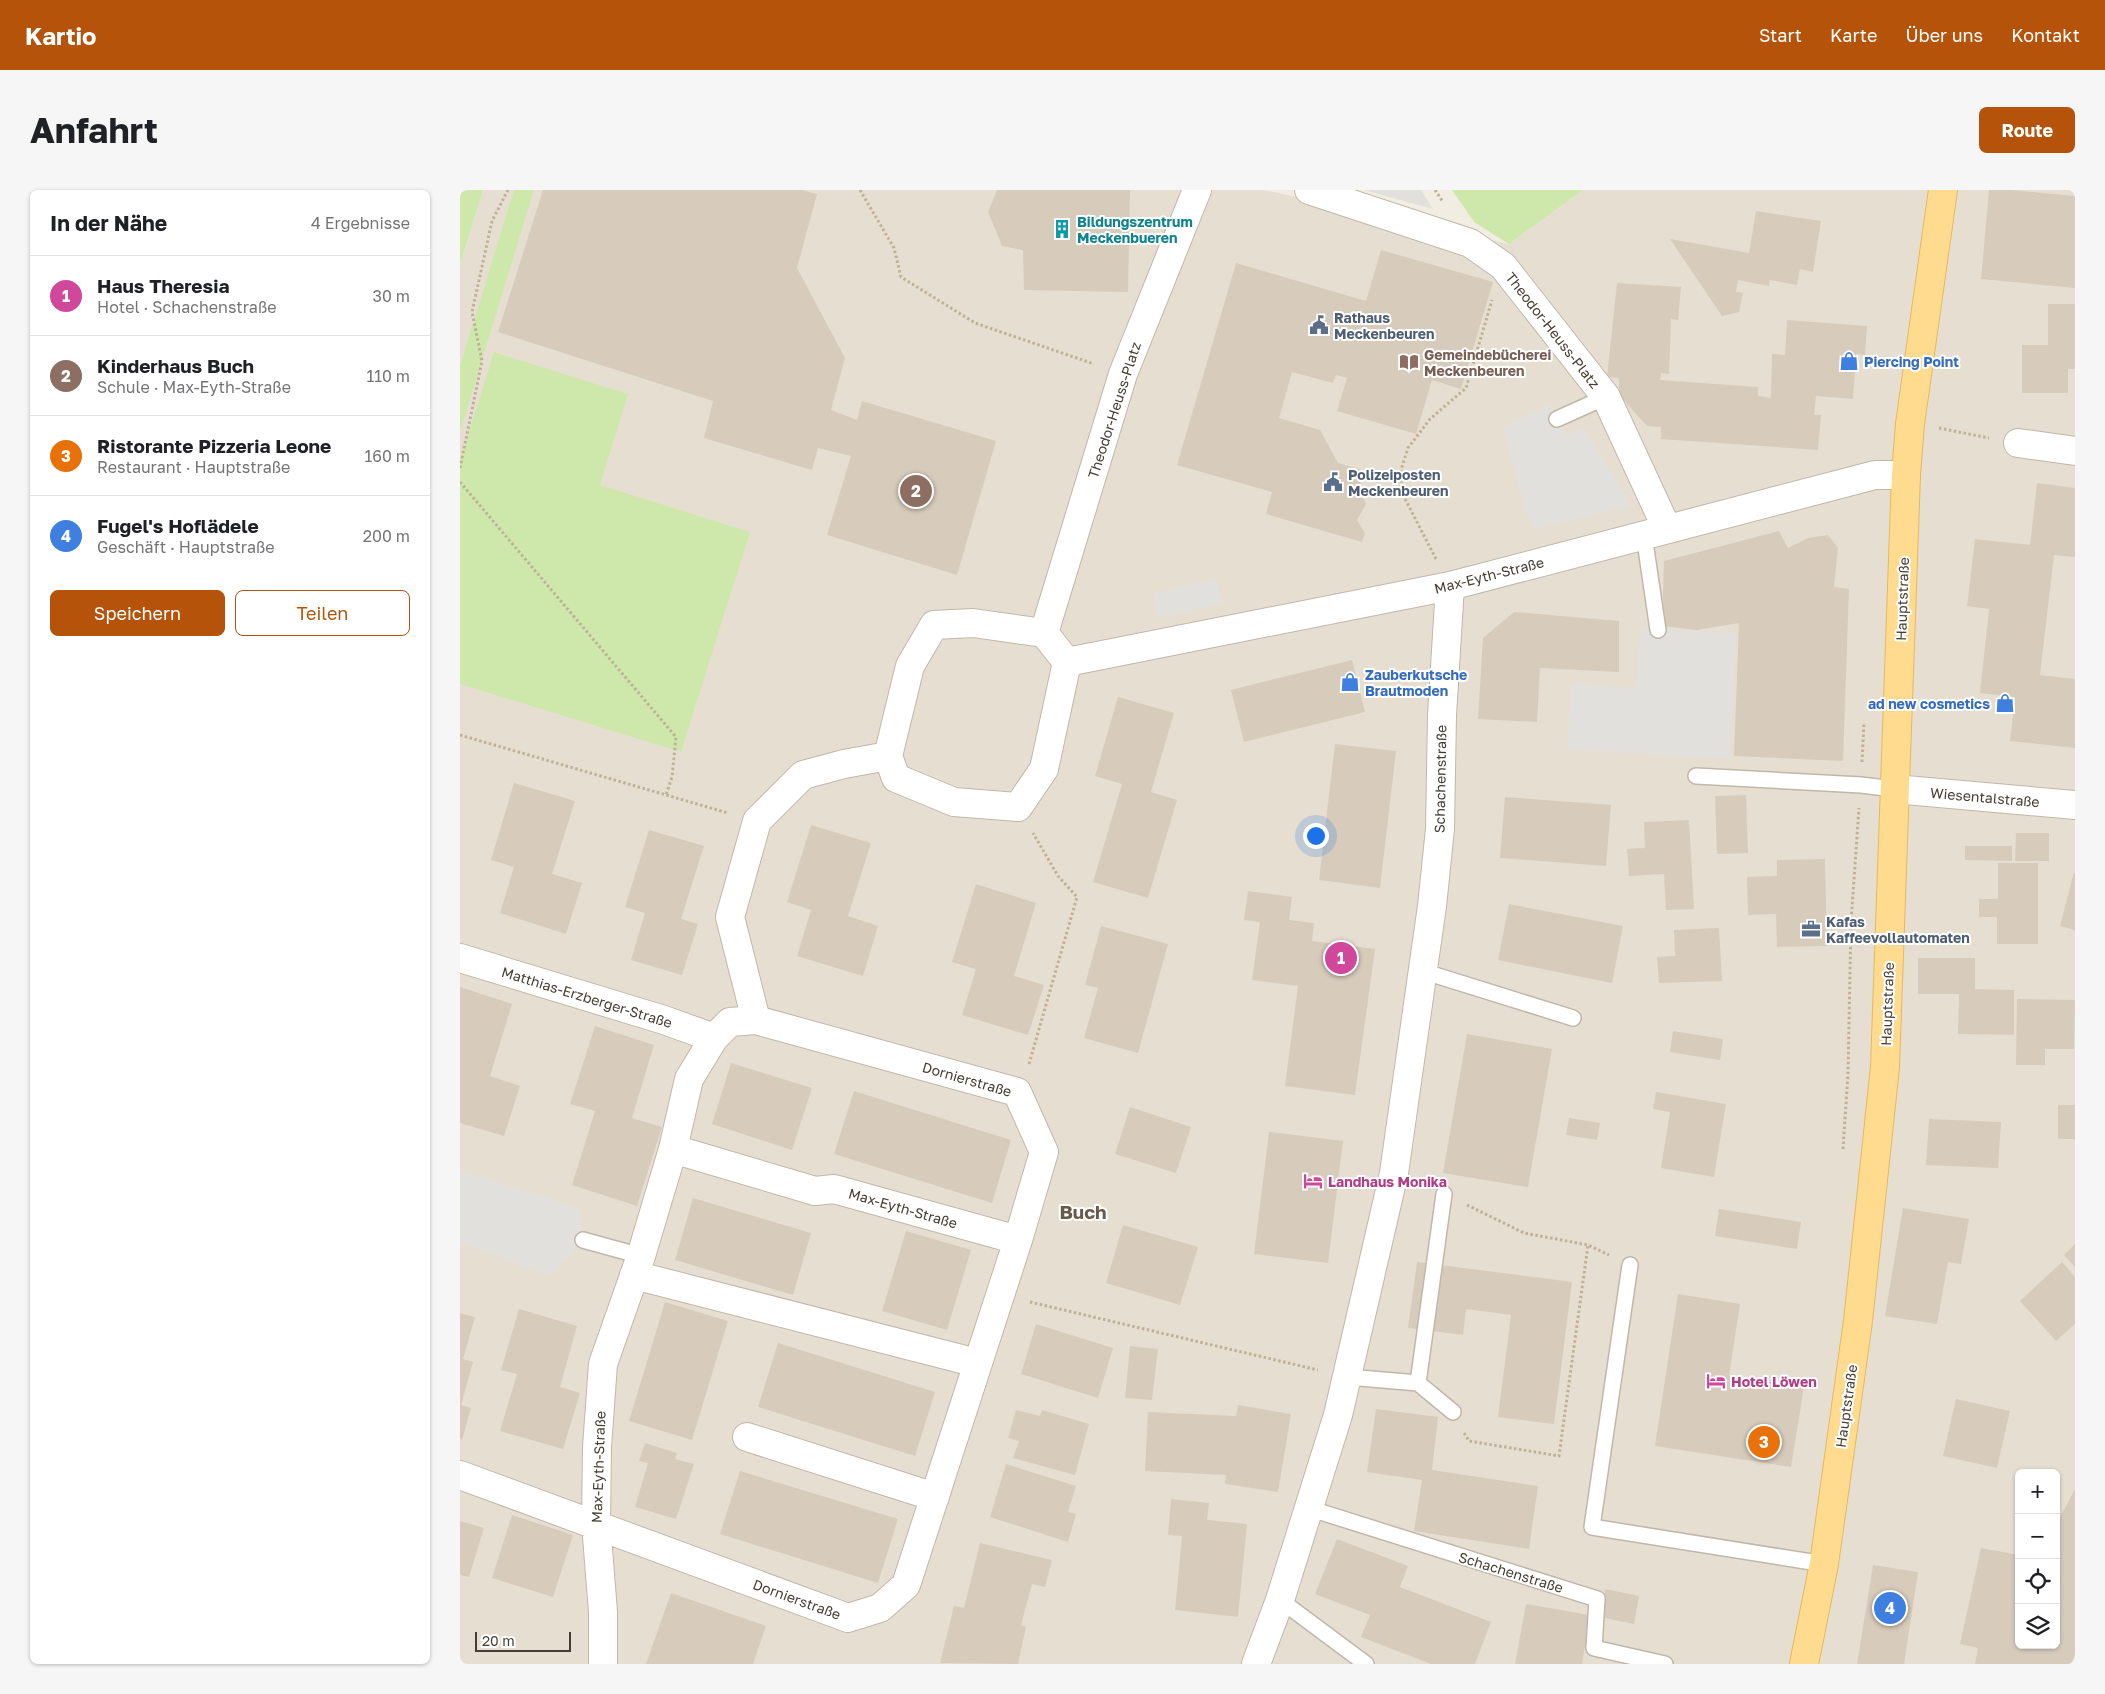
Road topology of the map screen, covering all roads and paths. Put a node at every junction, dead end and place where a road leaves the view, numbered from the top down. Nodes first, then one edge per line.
1 (508, 190) edge
2 (860, 190) edge
3 (1197, 190) edge
4 (1309, 190) edge
5 (1943, 190) edge
6 (1503, 266) junction
7 (1123, 374) junction
8 (1606, 397) junction
9 (1557, 419) dead end
10 (1910, 424) junction
11 (2018, 443) joint
12 (2075, 451) edge
13 (460, 468) edge
14 (1906, 475) junction
15 (460, 482) edge
16 (1656, 532) junction
17 (1450, 586) junction
18 (1658, 630) dead end
19 (1044, 634) junction
20 (1067, 662) junction
21 (1864, 717) dead end
22 (460, 735) edge
23 (888, 756) junction
24 (1696, 776) dead end
25 (1861, 785) junction
26 (1894, 789) junction
27 (666, 795) junction
28 (2075, 805) edge
29 (1018, 806) junction
30 (757, 821) junction
31 (460, 958) edge
32 (1422, 971) junction
33 (1574, 1018) dead end
34 (756, 1020) junction
35 (714, 1038) junction
36 (1017, 1092) junction
37 (673, 1149) junction
38 (1843, 1153) dead end
39 (1444, 1194) joint
40 (583, 1240) dead end
41 (1018, 1240) junction
42 (1588, 1246) junction
43 (1630, 1265) joint
44 (637, 1266) junction
45 (998, 1294) junction
46 (976, 1363) junction
47 (1348, 1376) junction
48 (1418, 1383) junction
49 (1452, 1412) joint
50 (747, 1437) dead end
51 (460, 1476) edge
52 (934, 1497) junction
53 (1308, 1508) junction
54 (596, 1524) junction
55 (1824, 1564) junction
56 (1280, 1600) junction
57 (603, 1664) edge
58 (1256, 1664) edge
59 (1366, 1664) edge
60 (1666, 1664) edge
61 (1804, 1664) edge

1 - 13 path
2 - 7 path
3 - 7 street, Theodor-Heuss-Platz
4 - 6 street, Theodor-Heuss-Platz
5 - 10 main road, Hauptstraße
6 - 8 street, Theodor-Heuss-Platz
6 - 17 path
7 - 19 street, Theodor-Heuss-Platz
8 - 9 lane
8 - 16 street, Theodor-Heuss-Platz
10 - 11 path
10 - 14 main road, Hauptstraße
11 - 12 street
14 - 16 street, Max-Eyth-Straße
14 - 26 main road, Hauptstraße
15 - 27 path
16 - 17 street, Max-Eyth-Straße
16 - 18 lane
17 - 20 street, Max-Eyth-Straße
17 - 32 street, Schachenstraße
19 - 20 street
19 - 23 street
20 - 29 street
21 - 25 path
22 - 27 path
23 - 29 street
23 - 30 street
24 - 25 lane
25 - 26 lane
25 - 38 path
26 - 28 street, Wiesentalstraße
26 - 55 main road, Hauptstraße
27 - 30 path
29 - 36 path
30 - 34 street
31 - 35 street, Matthias-Erzberger-Straße
32 - 33 lane
32 - 47 street, Schachenstraße
34 - 35 street, Max-Eyth-Straße
34 - 36 street, Dornierstraße
35 - 37 street, Max-Eyth-Straße
36 - 41 street, Dornierstraße
37 - 41 street, Max-Eyth-Straße
37 - 44 street, Max-Eyth-Straße
39 - 42 path
39 - 48 lane
40 - 44 lane
41 - 45 street, Dornierstraße
42 - 43 path
42 - 49 path
43 - 55 lane
44 - 46 street
44 - 54 street, Max-Eyth-Straße
45 - 46 street, Dornierstraße
45 - 47 path
46 - 52 street, Dornierstraße
47 - 48 lane
47 - 53 street, Schachenstraße
48 - 49 lane
50 - 52 street
51 - 54 street
52 - 54 street, Dornierstraße
53 - 56 street, Schachenstraße
53 - 60 lane, Schachenstraße
54 - 57 street, Max-Eyth-Straße
55 - 61 main road, Hauptstraße
56 - 58 street, Schachenstraße
56 - 59 lane

